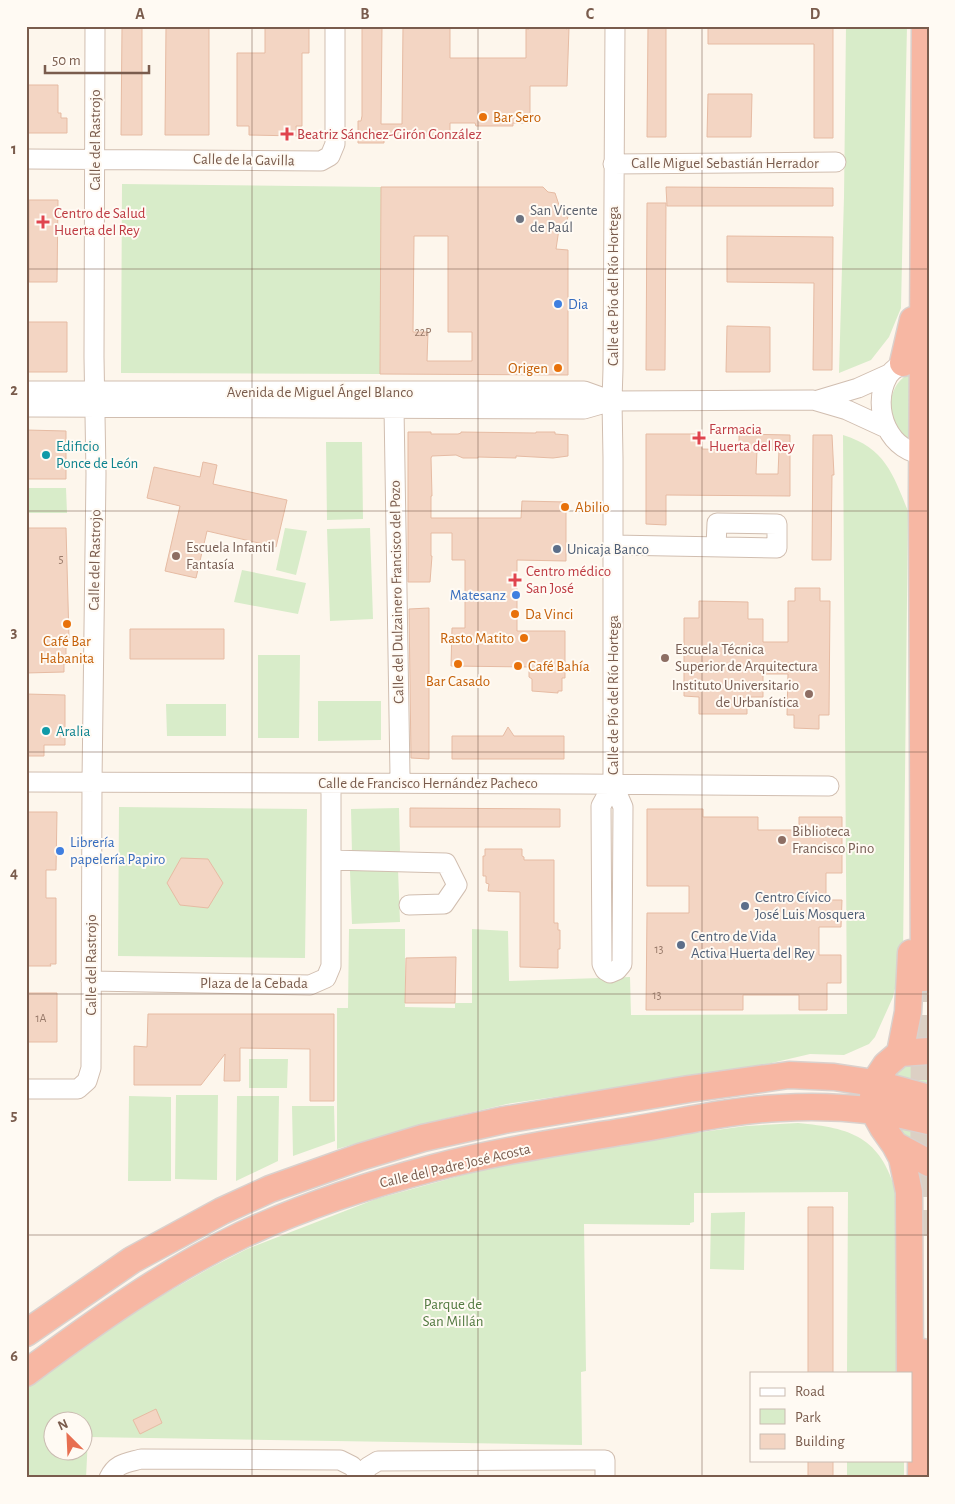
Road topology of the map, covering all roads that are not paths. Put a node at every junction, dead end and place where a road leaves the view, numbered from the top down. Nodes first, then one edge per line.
1 (95, 26) edge
2 (335, 26) edge
3 (615, 26) edge
4 (924, 26) edge
5 (26, 159) edge
6 (94, 159) junction
7 (836, 162) dead end
8 (613, 164) junction
9 (911, 361) edge
10 (26, 391) edge
11 (95, 400) junction
12 (818, 400) junction
13 (612, 401) junction
14 (26, 407) edge
15 (394, 408) junction
16 (884, 427) junction
17 (926, 455) edge
18 (613, 545) junction
19 (716, 547) dead end
20 (923, 683) junction
21 (400, 775) dead end
22 (26, 782) edge
23 (92, 782) junction
24 (332, 783) junction
25 (613, 784) junction
26 (829, 786) dead end
27 (331, 860) junction
28 (409, 905) dead end
29 (924, 978) dead end
30 (91, 981) junction
31 (929, 1051) edge
32 (900, 1054) junction
33 (874, 1083) junction
34 (26, 1089) edge
35 (929, 1098) edge
36 (873, 1110) junction
37 (929, 1121) edge
38 (895, 1145) junction
39 (929, 1163) edge
40 (923, 1236) tunnel mouth
41 (26, 1333) edge
42 (910, 1372) edge
43 (26, 1373) edge
44 (910, 1462) edge
45 (109, 1478) edge
46 (362, 1478) edge
47 (605, 1478) edge
48 (910, 1478) edge
49 (921, 1478) edge

1 - 6 street, Calle del Rastrojo
2 - 6 street, Calle de la Gavilla
3 - 8 street, Calle de Pío del Río Hortega
4 - 9 highway
5 - 6 street, Calle de la Gavilla
6 - 11 street, Calle del Rastrojo
7 - 8 street, Calle Miguel Sebastián Herrador
8 - 13 street, Calle de Pío del Río Hortega
9 - 12 street, Avenida de Miguel Ángel Blanco
9 - 16 street
9 - 17 highway
10 - 11 street, Avenida de Miguel Ángel Blanco
11 - 13 street, Avenida de Miguel Ángel Blanco
11 - 14 street, Avenida de Miguel Ángel Blanco
11 - 15 street, Avenida de Miguel Ángel Blanco
11 - 23 street, Calle del Rastrojo
12 - 13 street, Avenida de Miguel Ángel Blanco
12 - 16 street, Avenida de Miguel Ángel Blanco
13 - 15 street, Avenida de Miguel Ángel Blanco
13 - 18 street, Calle de Pío del Río Hortega
15 - 21 street, Calle del Dulzainero Francisco del Pozo
16 - 17 street
17 - 20 highway
18 - 19 street
18 - 25 street, Calle de Pío del Río Hortega
20 - 29 highway
20 - 32 highway
22 - 23 street, Calle de Francisco Hernández Pacheco
23 - 24 street, Calle de Francisco Hernández Pacheco
23 - 30 street, Calle del Rastrojo
24 - 25 street, Calle de Francisco Hernández Pacheco
24 - 27 street, Plaza de la Cebada
25 - 25 street, Calle de Pío del Río Hortega
25 - 26 street, Calle de Francisco Hernández Pacheco
27 - 28 street
27 - 30 street, Plaza de la Cebada
30 - 34 street, Calle del Rastrojo
31 - 32 highway
32 - 33 highway
33 - 35 highway, Calle del Padre José Acosta
33 - 36 highway
33 - 41 highway, Calle del Padre José Acosta
36 - 37 highway, Calle del Padre José Acosta
36 - 38 highway
36 - 43 highway, Calle del Padre José Acosta
38 - 39 highway
38 - 42 highway
40 - 49 highway
44 - 48 highway
45 - 46 street
46 - 47 street

